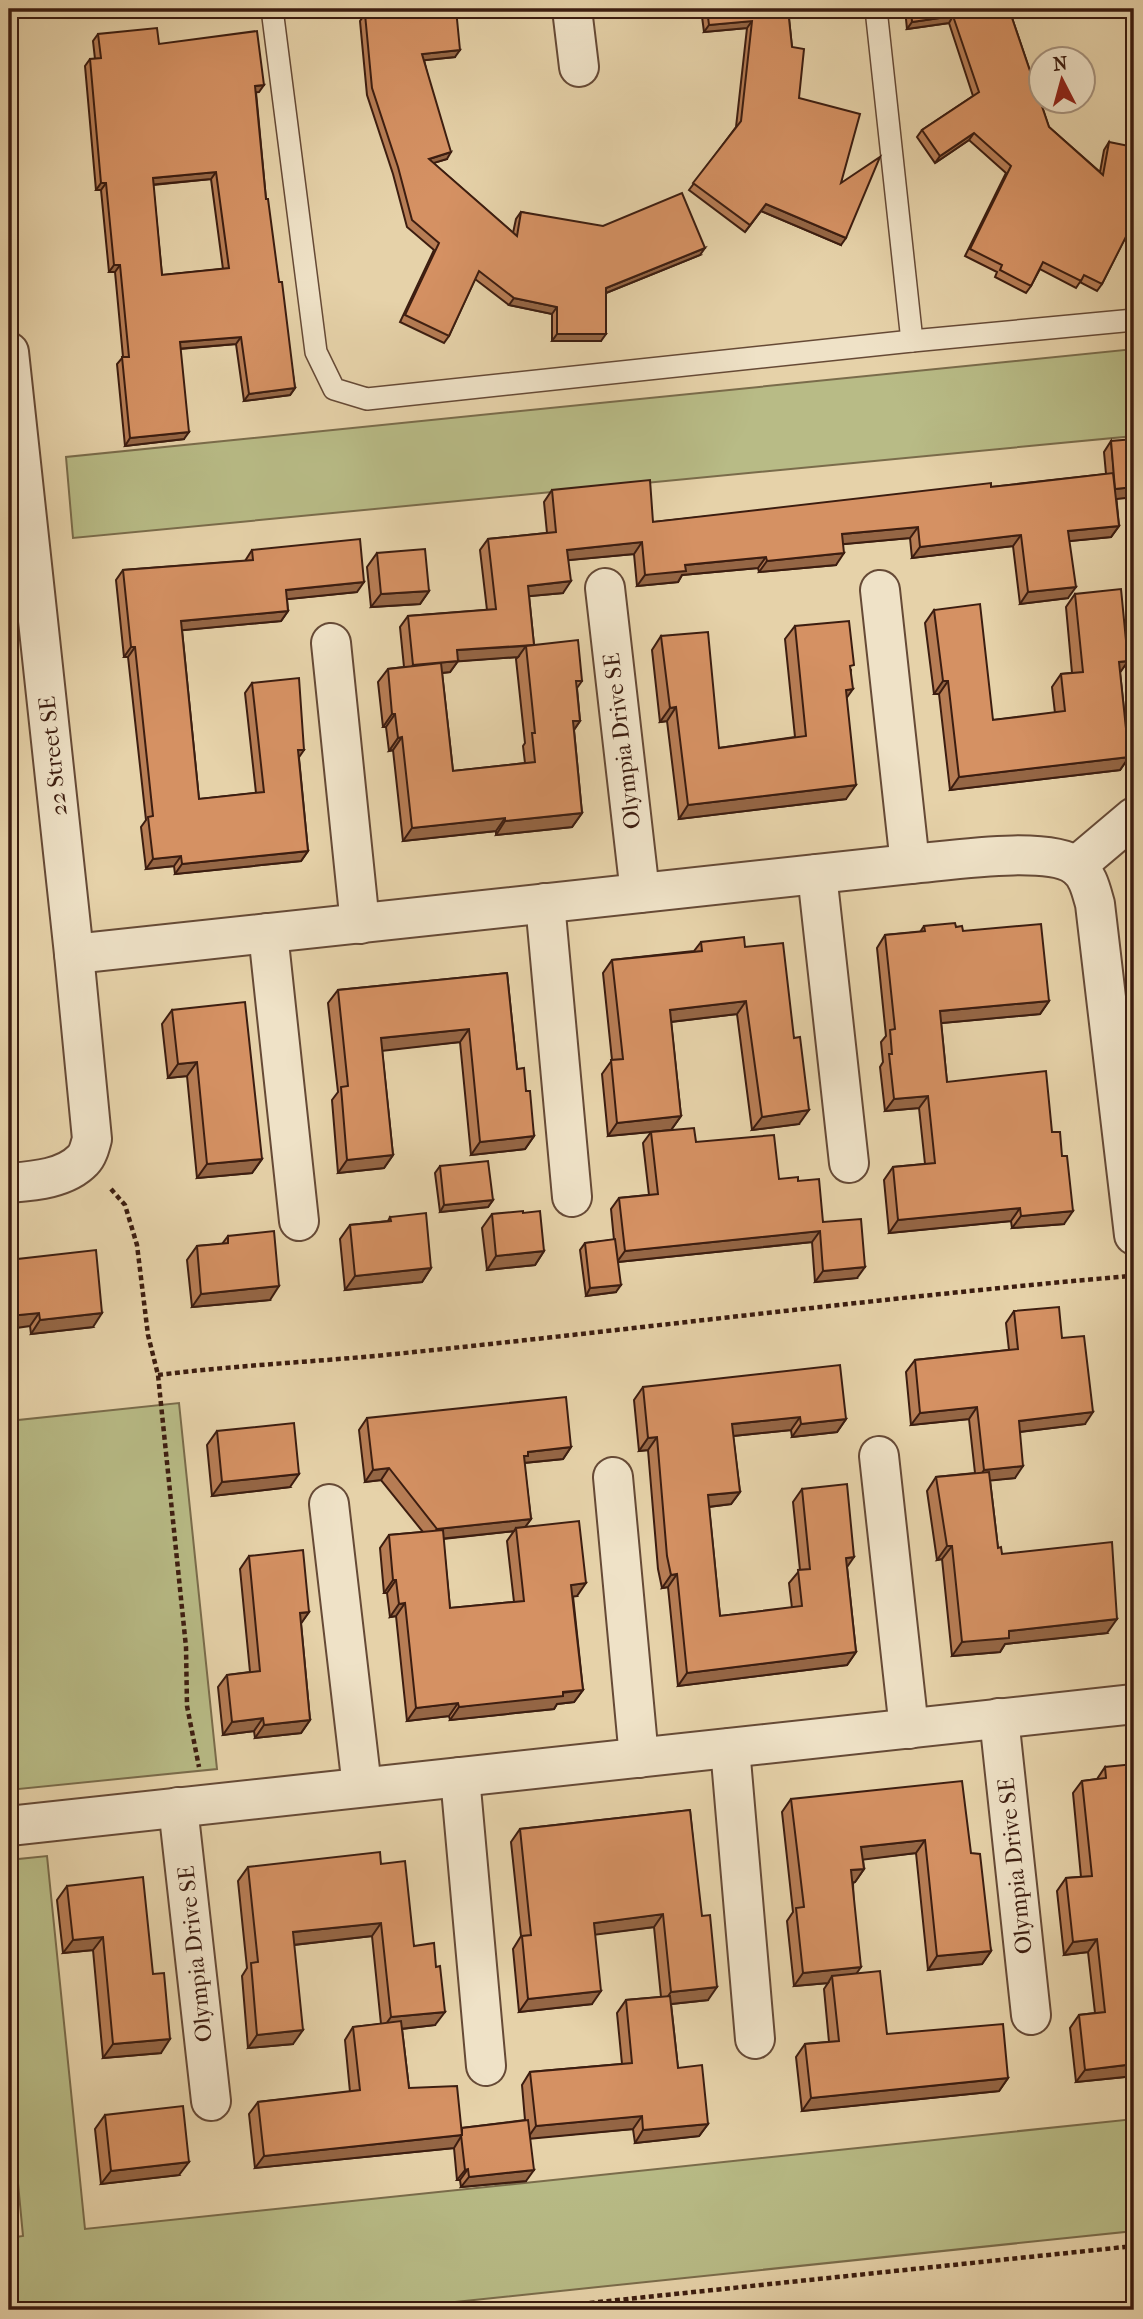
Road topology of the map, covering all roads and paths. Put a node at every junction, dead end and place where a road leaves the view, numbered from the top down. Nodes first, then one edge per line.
1 (272, 9) edge
2 (572, 9) edge
3 (876, 9) edge
4 (579, 67) dead end
5 (1134, 320) edge
6 (912, 341) junction
7 (9, 352) edge
8 (605, 588) dead end
9 (880, 590) dead end
10 (331, 643) dead end
11 (1134, 817) edge
12 (910, 864) junction
13 (1076, 866) junction
14 (817, 874) junction
15 (640, 894) junction
16 (545, 904) junction
17 (360, 923) junction
18 (268, 933) junction
19 (74, 954) junction
20 (85, 1159) junction
21 (849, 1163) dead end
22 (9, 1183) edge
23 (572, 1197) dead end
24 (299, 1221) dead end
25 (1134, 1235) edge
26 (1134, 1276) edge
27 (158, 1375) junction
28 (879, 1456) dead end
29 (613, 1477) dead end
30 (329, 1504) dead end
31 (1134, 1704) edge
32 (999, 1718) junction
33 (909, 1729) junction
34 (730, 1748) junction
35 (639, 1758) junction
36 (460, 1777) junction
37 (362, 1787) junction
38 (178, 1807) junction
39 (9, 1826) edge
40 (1031, 2014) dead end
41 (755, 2039) dead end
42 (486, 2066) dead end
43 (211, 2101) dead end
44 (1134, 2246) edge
45 (522, 2310) edge

1 - 6 lane
2 - 4 street
3 - 6 lane
5 - 6 lane
7 - 19 street, 22 Street SE
8 - 15 street, Olympia Drive SE
9 - 12 street
10 - 17 street
11 - 13 street
12 - 13 street
12 - 14 street
13 - 25 street
14 - 15 street
14 - 21 street
15 - 16 street
16 - 17 street
16 - 23 street
17 - 18 street
18 - 19 street
18 - 24 street
19 - 20 street, 22 Street SE
20 - 22 street
20 - 27 path
26 - 27 path
27 - 38 path
28 - 33 street
29 - 35 street
30 - 37 street
31 - 32 street
32 - 33 street
32 - 40 street, Olympia Drive SE
33 - 34 street
34 - 35 street
34 - 41 street
35 - 36 street
36 - 37 street
36 - 42 street
37 - 38 street
38 - 39 street
38 - 43 street, Olympia Drive SE
44 - 45 path

